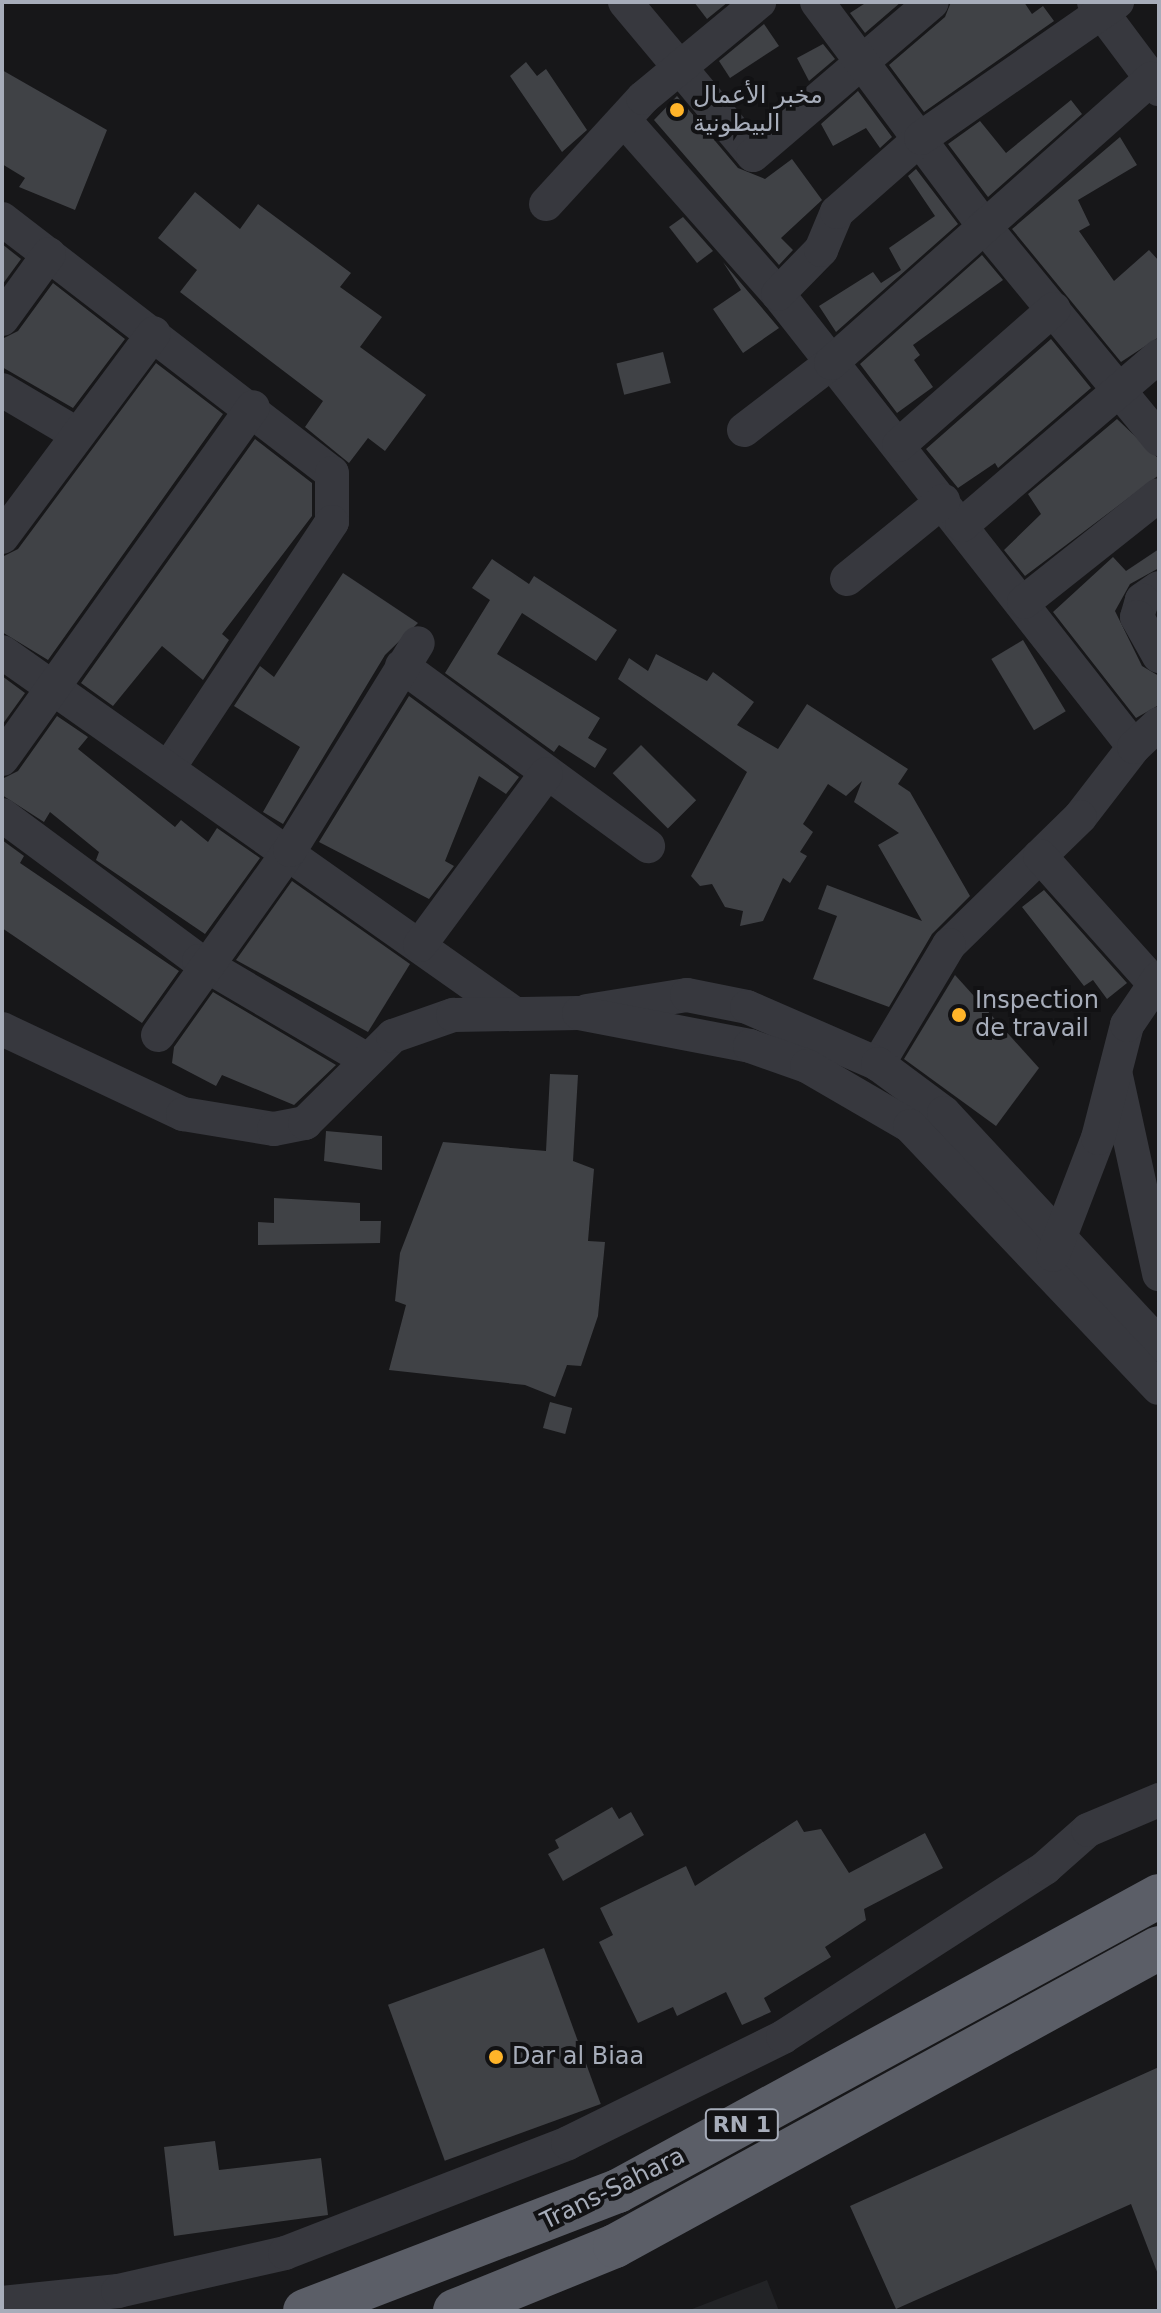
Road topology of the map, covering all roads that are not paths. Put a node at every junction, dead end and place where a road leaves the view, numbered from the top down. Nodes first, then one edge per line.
1 (625, 2) edge
2 (759, 2) edge
3 (817, 2) edge
4 (932, 2) edge
5 (1104, 5) edge
6 (862, 61) junction
7 (682, 68) junction
8 (1155, 84) edge
9 (624, 120) junction
10 (921, 138) junction
11 (546, 204) dead end
12 (2, 219) edge
13 (984, 226) junction
14 (49, 254) junction
15 (778, 294) junction
16 (1054, 309) junction
17 (2, 319) edge
18 (154, 333) junction
19 (1159, 356) edge
20 (831, 363) junction
21 (2, 390) edge
22 (1119, 391) junction
23 (253, 407) junction
24 (744, 430) dead end
25 (75, 433) junction
26 (1159, 439) edge
27 (899, 445) junction
28 (1159, 495) edge
29 (952, 513) junction
30 (2, 537) edge
31 (847, 579) dead end
32 (1159, 588) edge
33 (1024, 602) junction
34 (2, 652) edge
35 (1159, 656) edge
36 (55, 687) junction
37 (1147, 736) edge
38 (2, 759) edge
39 (170, 766) junction
40 (546, 774) junction
41 (2, 815) edge
42 (648, 846) dead end
43 (290, 850) junction
44 (1040, 856) junction
45 (420, 945) junction
46 (210, 967) junction
47 (1157, 981) edge
48 (579, 1013) junction
49 (515, 1014) junction
50 (2, 1029) edge
51 (158, 1035) dead end
52 (367, 1060) junction
53 (878, 1064) junction
54 (1115, 1072) junction
55 (1064, 1239) junction
56 (1043, 1268) junction
57 (1159, 1274) edge
58 (1159, 1344) edge
59 (1159, 1388) edge
60 (1159, 1800) edge
61 (1159, 1896) edge
62 (1159, 1948) edge
63 (2, 2303) edge
64 (305, 2311) edge
65 (455, 2311) edge

1 - 7 street
2 - 7 street
3 - 6 street
4 - 6 street
5 - 8 street
5 - 10 street
6 - 7 street
6 - 10 street
7 - 9 street
8 - 13 street
9 - 11 street
9 - 15 street
10 - 13 street
10 - 15 street
12 - 14 street
13 - 16 street
13 - 20 street
14 - 17 street
14 - 18 street
15 - 20 street
16 - 22 street
16 - 27 street
18 - 23 street
18 - 25 street
19 - 22 street
20 - 24 street
20 - 27 street
21 - 25 street
22 - 26 street
22 - 29 street
23 - 36 street
23 - 39 street
25 - 30 street
27 - 29 street
28 - 33 street
29 - 31 street
29 - 33 street
32 - 35 street
33 - 37 street
34 - 36 street
36 - 38 street
36 - 39 street
37 - 44 street
39 - 43 street
40 - 42 street
40 - 43 street
40 - 45 street
41 - 46 street
43 - 45 street
43 - 46 street
44 - 47 street
44 - 53 street
45 - 49 street
46 - 51 street
46 - 52 street
47 - 54 street
48 - 49 street
48 - 53 street
48 - 56 street
49 - 52 street
50 - 52 street
53 - 55 street
54 - 55 street
54 - 57 street
55 - 56 street
55 - 58 street
56 - 59 street
60 - 63 street
61 - 64 highway, Trans-Sahara / RN 1
62 - 65 highway, Trans-Sahara / RN 1

